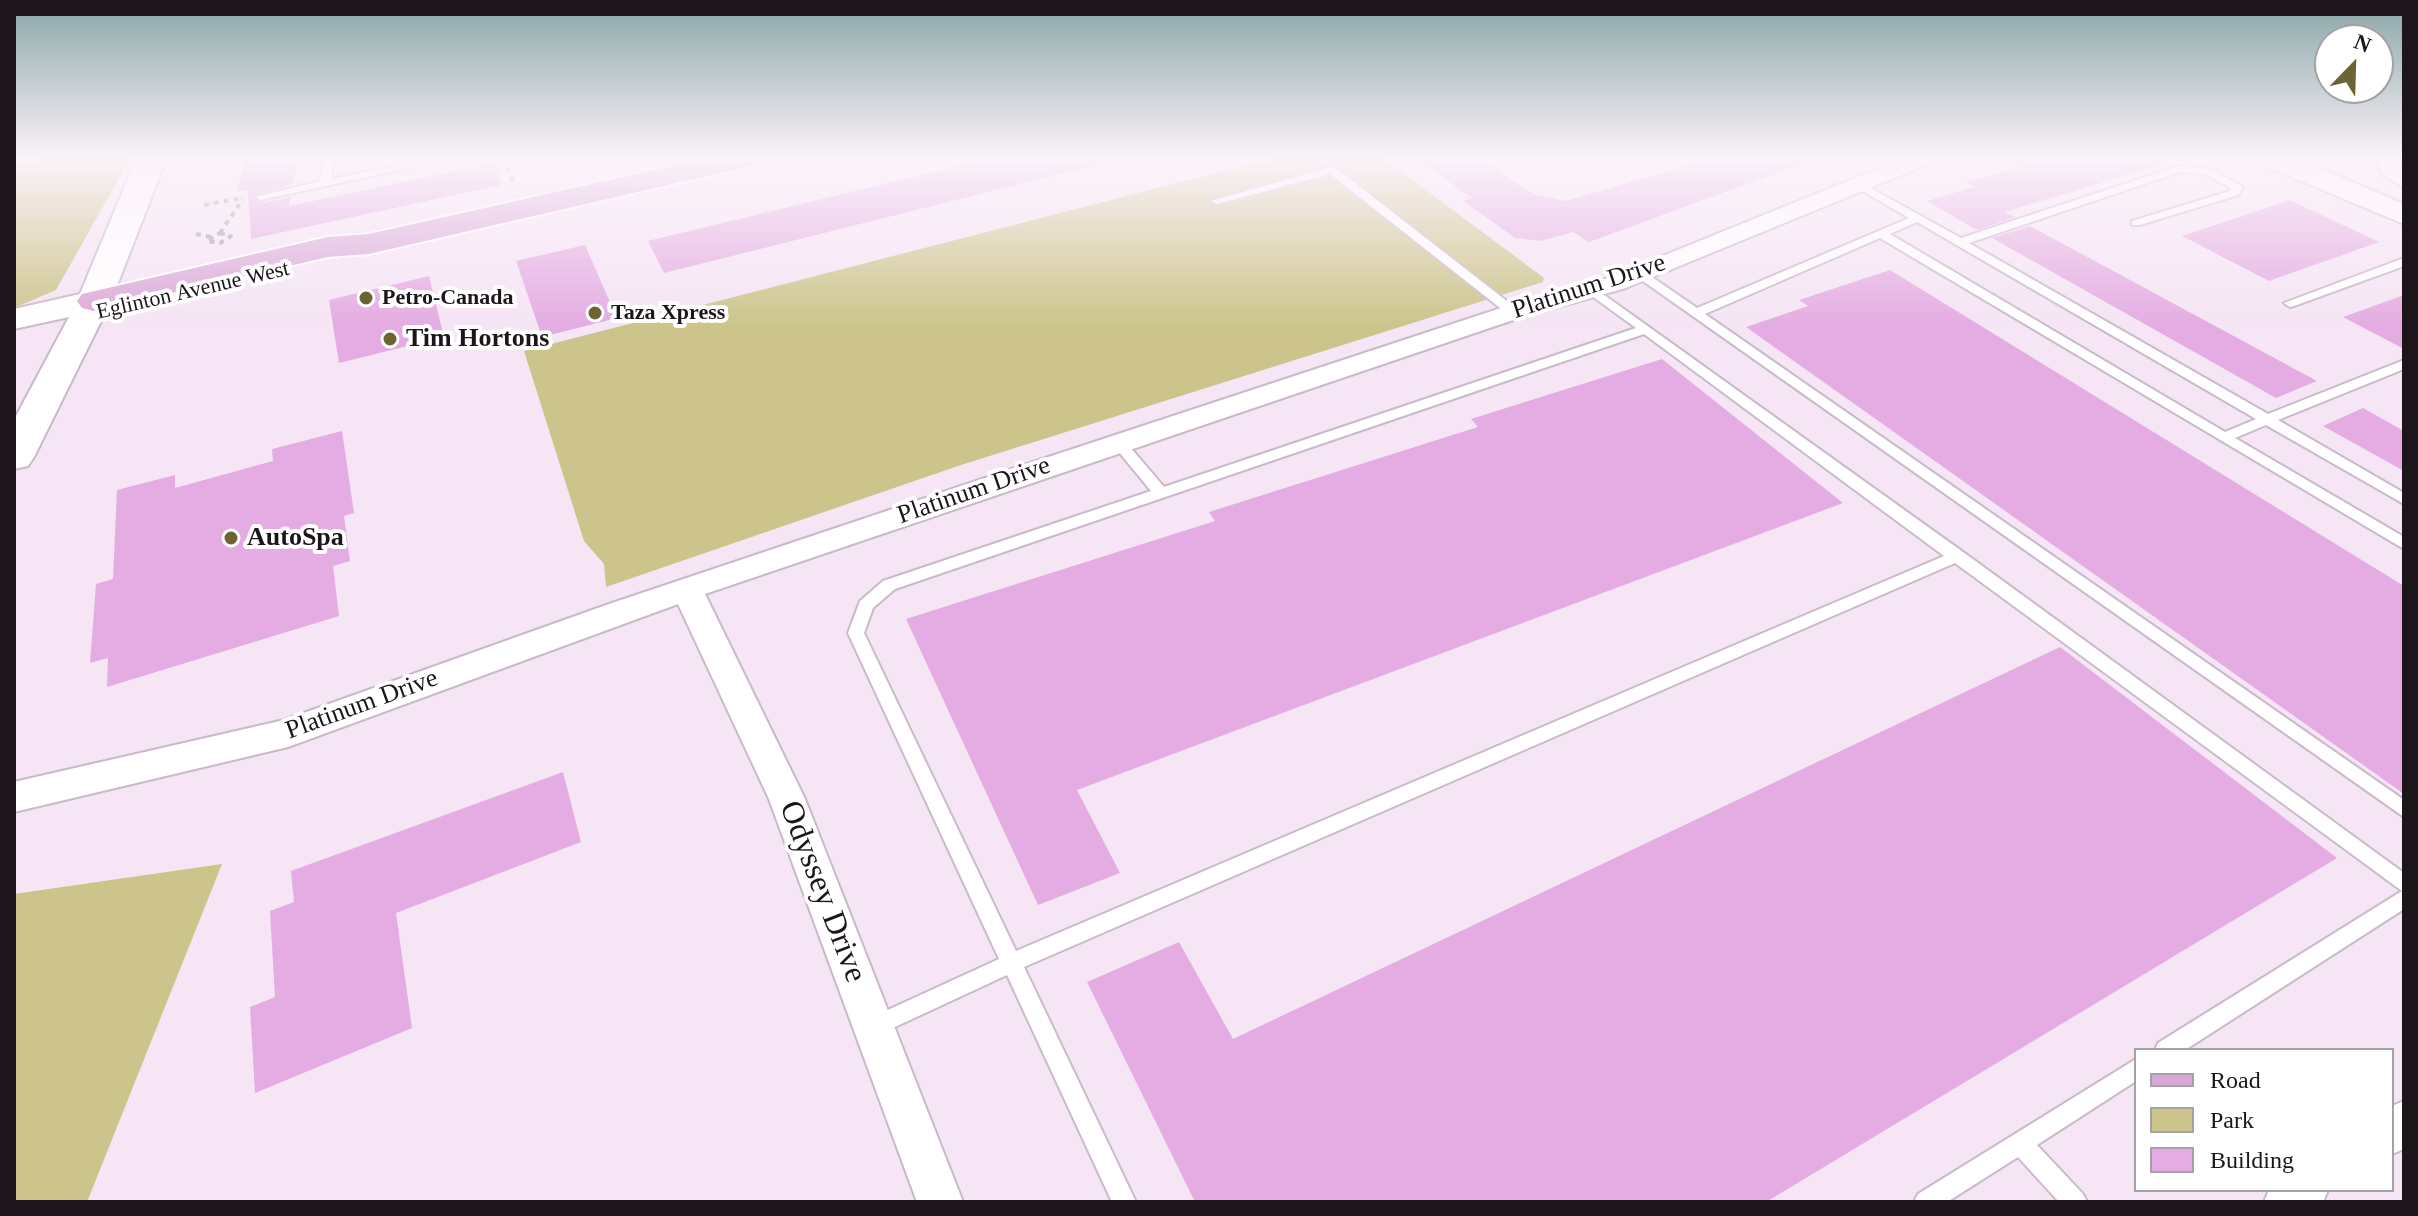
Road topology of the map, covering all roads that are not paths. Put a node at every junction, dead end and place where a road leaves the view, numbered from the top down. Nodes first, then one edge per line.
1 (129, 214) edge
2 (501, 214) edge
3 (1388, 214) edge
4 (1786, 214) edge
5 (1910, 214) edge
6 (2045, 214) edge
7 (2166, 214) edge
8 (1918, 218) junction
9 (2136, 223) dead end
10 (1881, 234) junction
11 (1960, 242) junction
12 (2404, 262) edge
13 (1639, 274) junction
14 (1593, 291) junction
15 (2290, 303) dead end
16 (90, 308) junction
17 (1513, 312) junction
18 (1696, 313) junction
19 (14, 319) edge
20 (14, 329) edge
21 (1646, 329) junction
22 (2404, 364) edge
23 (2266, 420) junction
24 (2227, 436) junction
25 (1119, 443) junction
26 (14, 457) edge
27 (1161, 493) junction
28 (2404, 499) edge
29 (2404, 544) edge
30 (1958, 556) junction
31 (687, 589) junction
32 (14, 797) edge
33 (2404, 810) edge
34 (2404, 884) edge
35 (2404, 899) edge
36 (1011, 963) junction
37 (875, 1026) junction
38 (2169, 1048) edge
39 (2134, 1070) edge
40 (2020, 1143) junction
41 (940, 1202) edge
42 (1124, 1202) edge
43 (1926, 1202) edge
44 (2075, 1202) edge

1 - 16 main road
2 - 16 main road, Eglinton Avenue West
3 - 17 lane
4 - 13 street, Platinum Drive
5 - 8 lane
6 - 11 lane
7 - 9 lane
8 - 10 lane
8 - 11 lane
10 - 18 lane
10 - 24 lane
11 - 23 lane
12 - 15 lane
13 - 14 street, Platinum Drive
13 - 18 lane
14 - 17 street, Platinum Drive
14 - 21 lane
16 - 19 main road, Eglinton Avenue West
16 - 20 main road, Eglinton Avenue West
16 - 26 main road
17 - 25 street, Platinum Drive
18 - 33 lane
21 - 27 lane
21 - 30 lane
22 - 23 lane
23 - 24 lane
23 - 28 lane
24 - 29 lane
25 - 27 lane
25 - 31 street, Platinum Drive
27 - 36 lane
30 - 34 lane
30 - 36 lane
31 - 32 street, Platinum Drive
31 - 37 street, Odyssey Drive
35 - 38 lane
36 - 37 lane
36 - 42 lane
37 - 41 street, Odyssey Drive
39 - 40 lane
40 - 43 lane
40 - 44 lane

